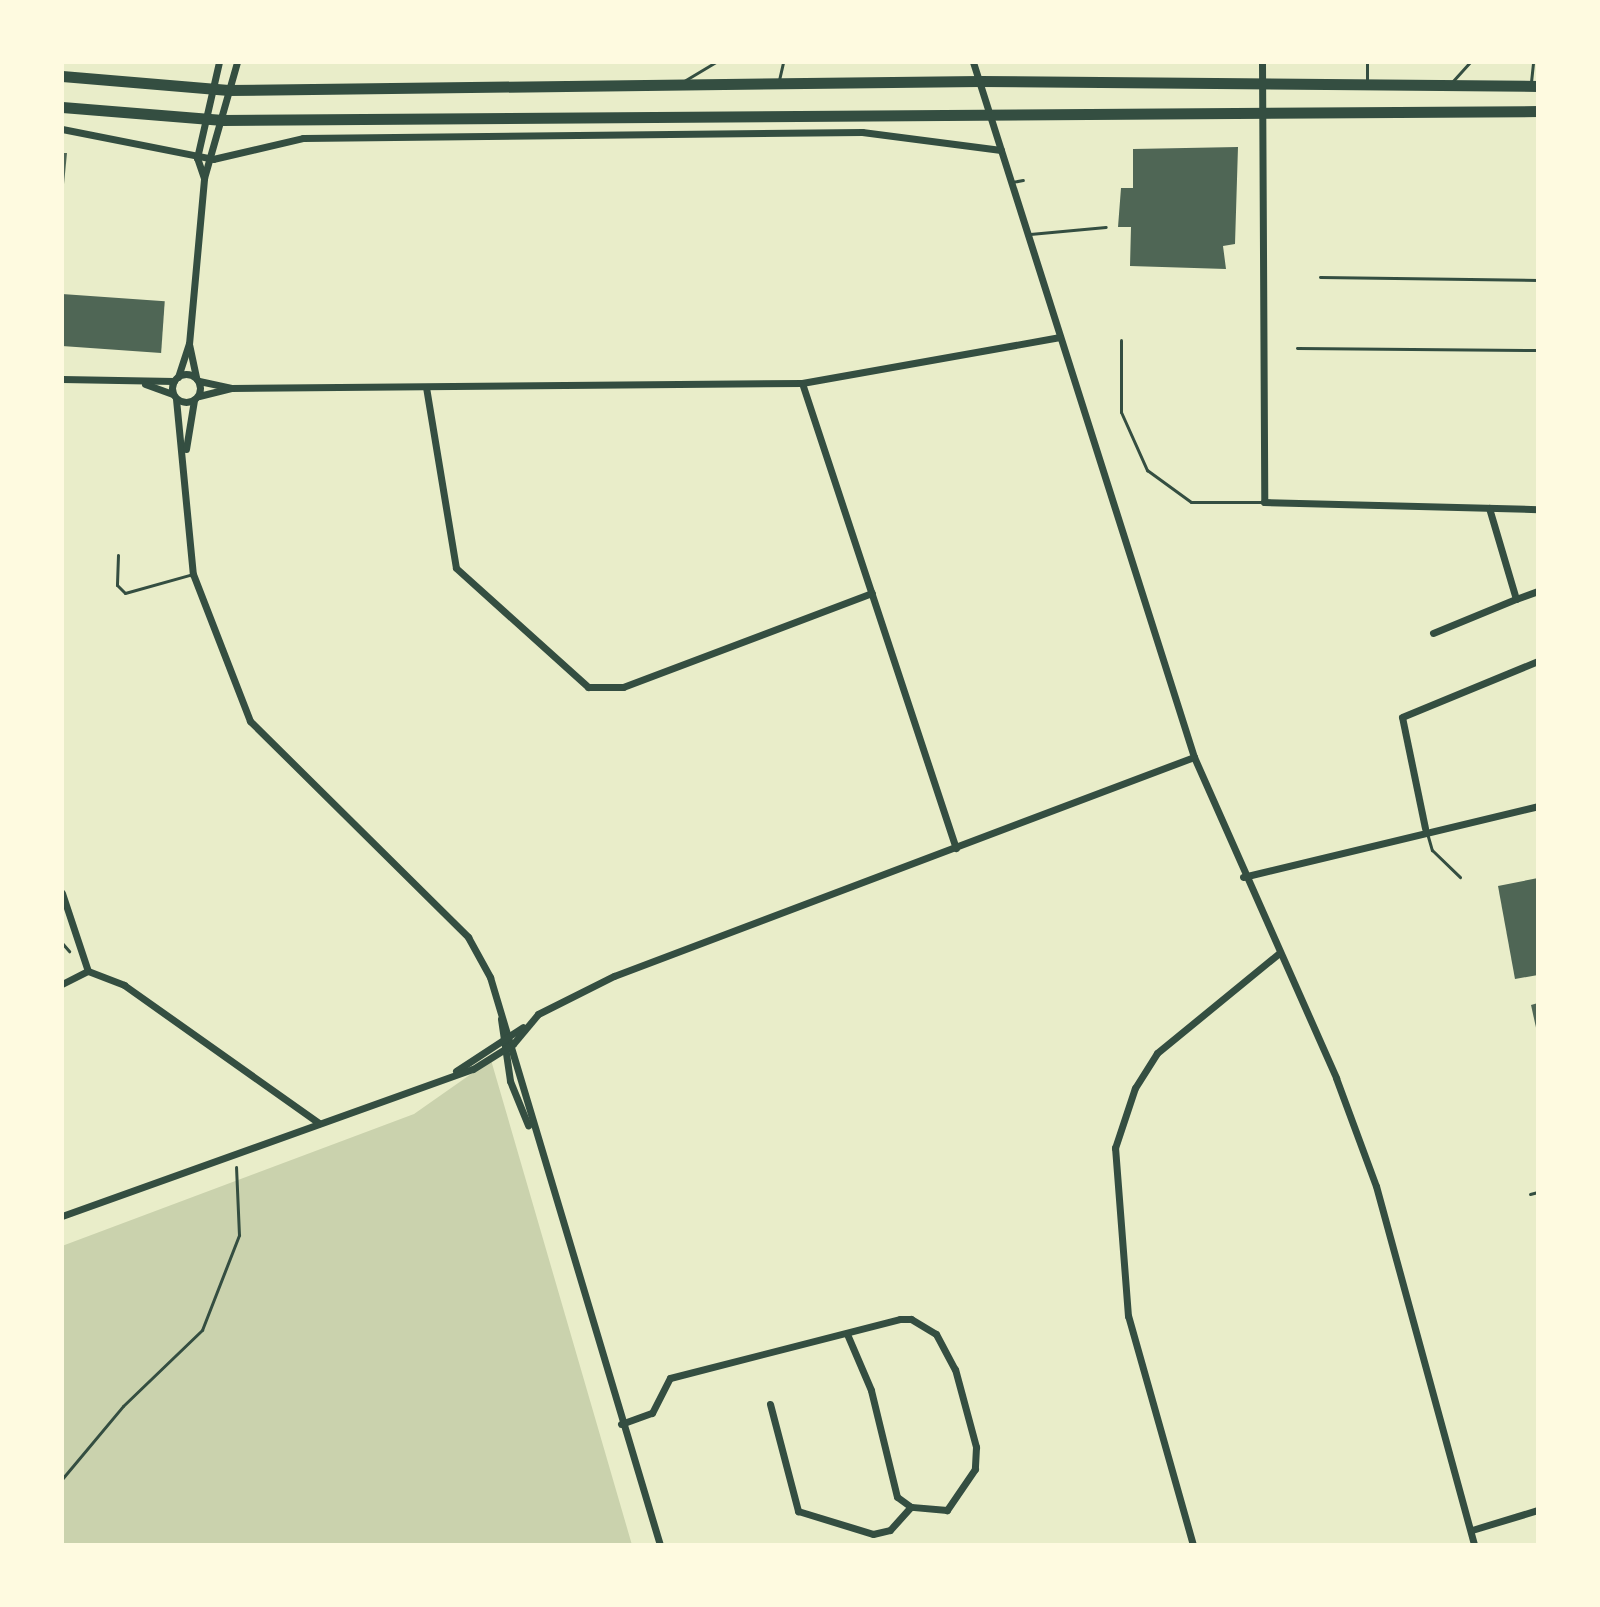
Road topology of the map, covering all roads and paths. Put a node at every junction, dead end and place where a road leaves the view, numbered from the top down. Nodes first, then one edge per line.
1 (219, 62) edge
2 (237, 62) edge
3 (716, 62) edge
4 (783, 62) edge
5 (973, 62) edge
6 (1262, 62) edge
7 (1367, 62) edge
8 (1470, 62) edge
9 (1533, 62) edge
10 (62, 76) edge
11 (980, 81) junction
12 (1262, 81) junction
13 (779, 84) junction
14 (1367, 84) junction
15 (678, 85) junction
16 (1449, 85) junction
17 (1534, 86) edge
18 (212, 89) junction
19 (228, 90) junction
20 (62, 107) edge
21 (1263, 110) junction
22 (989, 111) junction
23 (1538, 111) edge
24 (205, 119) junction
25 (222, 120) junction
26 (62, 129) edge
27 (1001, 150) junction
28 (197, 158) junction
29 (213, 159) junction
30 (204, 178) junction
31 (1023, 180) dead end
32 (1012, 182) junction
33 (1106, 227) dead end
34 (1028, 234) junction
35 (1320, 277) dead end
36 (1538, 280) edge
37 (1060, 337) junction
38 (1121, 340) dead end
39 (189, 344) junction
40 (1297, 348) dead end
41 (1538, 350) edge
42 (62, 379) edge
43 (176, 379) junction
44 (197, 380) junction
45 (802, 383) junction
46 (145, 384) junction
47 (426, 387) junction
48 (231, 388) junction
49 (175, 396) junction
50 (196, 398) junction
51 (186, 449) junction
52 (1264, 502) junction
53 (1489, 508) junction
54 (1538, 509) edge
55 (118, 555) dead end
56 (193, 574) junction
57 (1538, 591) edge
58 (872, 593) junction
59 (1516, 599) junction
60 (1433, 633) dead end
61 (1538, 661) edge
62 (1194, 757) junction
63 (1538, 806) edge
64 (1426, 828) junction
65 (956, 848) junction
66 (1243, 877) junction
67 (1460, 877) dead end
68 (62, 893) edge
69 (1279, 953) junction
70 (88, 971) junction
71 (62, 984) edge
72 (502, 1016) junction
73 (523, 1027) junction
74 (509, 1030) junction
75 (500, 1036) junction
76 (513, 1044) junction
77 (503, 1051) junction
78 (455, 1073) junction
79 (319, 1123) junction
80 (530, 1129) junction
81 (236, 1153) junction
82 (1538, 1192) edge
83 (1530, 1194) dead end
84 (62, 1216) edge
85 (847, 1334) junction
86 (770, 1404) dead end
87 (621, 1424) junction
88 (62, 1479) edge
89 (911, 1507) junction
90 (1538, 1510) edge
91 (1472, 1530) junction
92 (660, 1545) edge
93 (1193, 1545) edge
94 (1474, 1545) edge

1 - 18 street
2 - 19 street
3 - 15 lane
4 - 13 lane
5 - 11 street
6 - 12 street
7 - 14 lane
8 - 16 lane
9 - 17 lane
10 - 18 main road
11 - 12 main road
11 - 13 main road
11 - 22 street
12 - 14 main road
12 - 21 street
13 - 15 main road
14 - 16 main road
15 - 19 main road
16 - 17 main road
18 - 19 main road
18 - 24 street
19 - 25 street
20 - 24 main road
21 - 22 main road
21 - 23 main road
21 - 52 street
22 - 25 main road
22 - 27 street
24 - 25 main road
24 - 28 street
25 - 29 street
26 - 28 street
27 - 29 street
27 - 32 street
28 - 29 street
28 - 30 street
29 - 30 street
30 - 39 street
31 - 32 lane
32 - 34 street
33 - 34 lane
34 - 37 street
35 - 36 lane
37 - 45 street
37 - 62 street
38 - 52 lane
39 - 43 street
39 - 44 street
40 - 41 lane
42 - 46 street
43 - 44 street
43 - 46 street
43 - 49 street
44 - 48 street
44 - 50 street
45 - 47 street
45 - 58 street
46 - 49 street
47 - 48 street
47 - 58 street
48 - 50 street
49 - 50 street
49 - 51 street
50 - 51 street
51 - 56 street
52 - 53 street
53 - 54 street
53 - 59 street
55 - 56 lane
56 - 72 street
57 - 59 street
58 - 65 street
59 - 60 street
61 - 64 street
62 - 65 street
62 - 66 street
63 - 64 street
64 - 66 street
64 - 67 lane
65 - 73 street
66 - 69 street
68 - 70 street
69 - 91 street
69 - 93 street
70 - 71 street
70 - 79 street
72 - 74 street
72 - 75 street
73 - 74 street
73 - 76 street
74 - 75 street
74 - 76 street
75 - 77 street
75 - 78 street
76 - 77 street
76 - 80 street
77 - 78 street
77 - 80 street
78 - 79 street
79 - 81 street
80 - 87 street
81 - 84 street
81 - 88 path
82 - 83 lane
85 - 87 street
85 - 89 street
85 - 89 street
86 - 89 street
87 - 92 street
90 - 91 street
91 - 94 street

